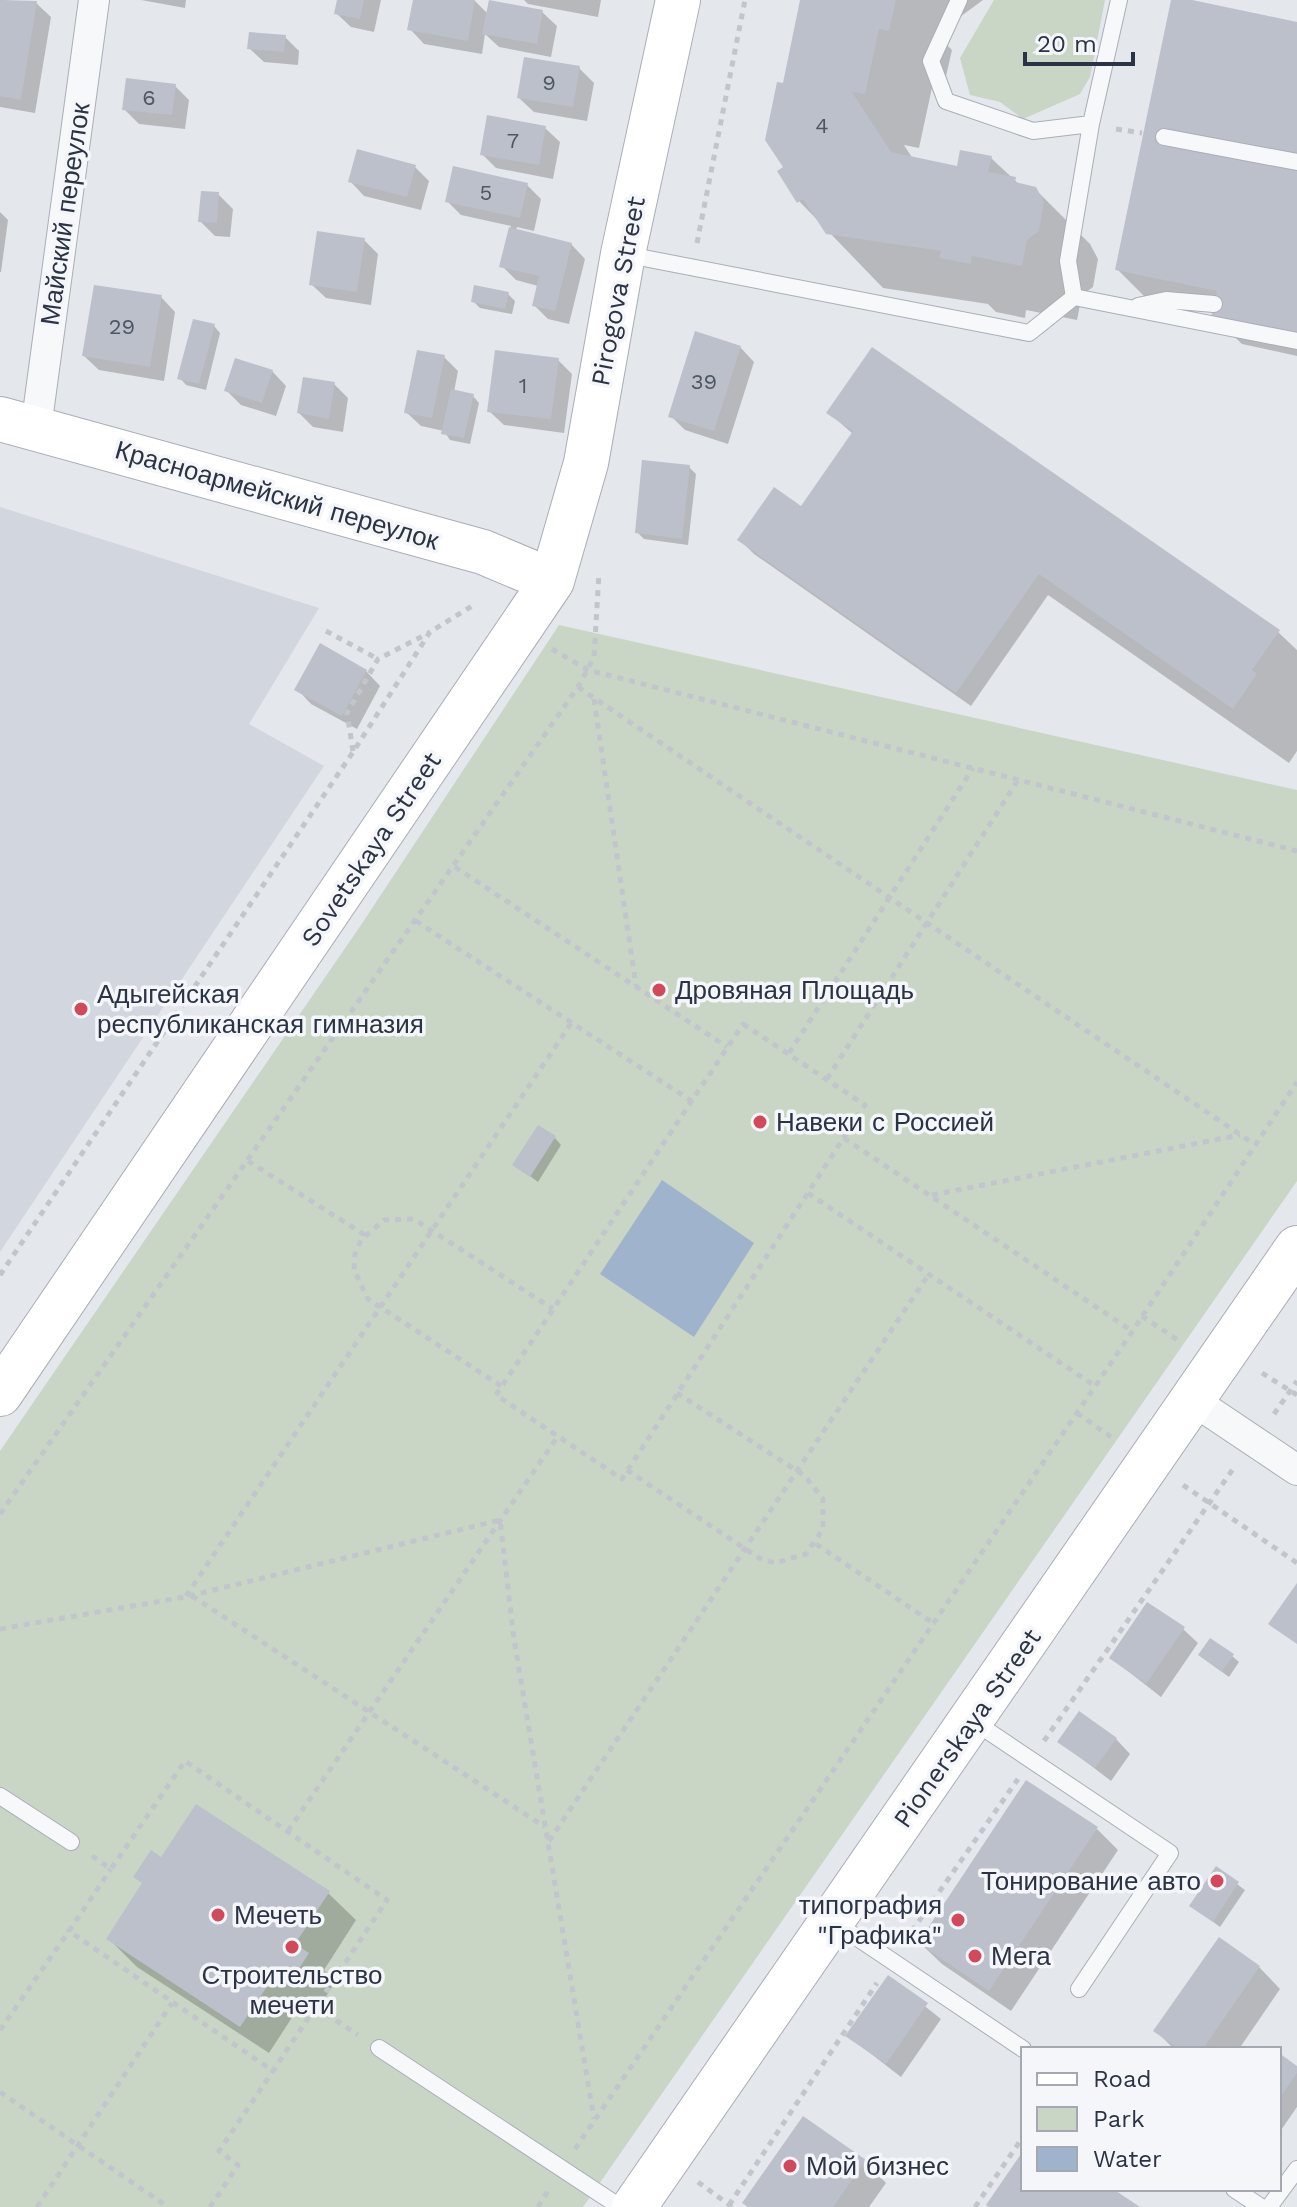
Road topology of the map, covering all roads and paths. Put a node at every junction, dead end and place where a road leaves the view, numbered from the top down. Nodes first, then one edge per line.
1 (94, 0) edge
2 (678, 0) edge
3 (745, 0) edge
4 (959, 0) edge
5 (1119, 0) edge
6 (1091, 124) junction
7 (1164, 137) joint
8 (1297, 162) edge
9 (623, 254) junction
10 (672, 264) junction
11 (1074, 297) junction
12 (1214, 304) dead end
13 (1128, 308) junction
14 (1297, 341) edge
15 (18, 424) edge
16 (552, 581) junction
17 (472, 606) dead end
18 (326, 631) dead end
19 (430, 632) junction
20 (551, 648) dead end
21 (378, 659) junction
22 (594, 698) junction
23 (353, 752) junction
24 (973, 768) junction
25 (1018, 780) junction
26 (1297, 851) edge
27 (455, 867) junction
28 (890, 898) junction
29 (416, 921) junction
30 (927, 923) junction
31 (636, 986) junction
32 (572, 1022) junction
33 (728, 1047) junction
34 (789, 1053) junction
35 (827, 1079) junction
36 (1297, 1082) edge
37 (693, 1102) junction
38 (1241, 1135) junction
39 (844, 1138) junction
40 (1254, 1144) junction
41 (248, 1161) junction
42 (808, 1193) junction
43 (931, 1196) junction
44 (433, 1230) junction
45 (365, 1235) junction
46 (1297, 1248) edge
47 (929, 1274) junction
48 (0, 1275) edge
49 (381, 1307) junction
50 (553, 1309) junction
51 (1142, 1316) junction
52 (1132, 1331) junction
53 (1179, 1341) dead end
54 (1262, 1373) dead end
55 (1297, 1381) edge
56 (501, 1386) junction
57 (1095, 1386) junction
58 (1290, 1391) junction
59 (677, 1393) junction
60 (0, 1394) edge
61 (1297, 1395) edge
62 (1194, 1401) junction
63 (1077, 1413) junction
64 (1271, 1418) dead end
65 (558, 1436) junction
66 (1111, 1437) dead end
67 (1233, 1469) dead end
68 (627, 1470) junction
69 (1297, 1470) edge
70 (797, 1473) junction
71 (1183, 1485) dead end
72 (1209, 1504) junction
73 (0, 1514) edge
74 (500, 1520) junction
75 (816, 1544) junction
76 (745, 1549) junction
77 (1297, 1563) edge
78 (188, 1596) junction
79 (933, 1623) junction
80 (0, 1629) edge
81 (370, 1712) junction
82 (972, 1720) junction
83 (1031, 1760) junction
84 (0, 1796) edge
85 (546, 1827) junction
86 (287, 1831) junction
87 (71, 1842) joint
88 (548, 1842) junction
89 (111, 1869) junction
90 (833, 1921) junction
91 (69, 1931) junction
92 (892, 1961) junction
93 (1079, 1989) dead end
94 (172, 2003) junction
95 (316, 2007) junction
96 (0, 2030) edge
97 (379, 2048) joint
98 (1021, 2048) edge
99 (273, 2071) junction
100 (0, 2092) edge
101 (594, 2120) junction
102 (1021, 2140) edge
103 (78, 2145) junction
104 (564, 2167) junction
105 (1297, 2169) edge
106 (694, 2179) dead end
107 (1237, 2191) edge
108 (1281, 2191) edge
109 (731, 2206) edge
110 (37, 2207) edge
111 (168, 2207) edge
112 (210, 2207) edge
113 (538, 2207) edge
114 (620, 2207) edge
115 (634, 2207) edge
116 (975, 2207) edge
117 (1261, 2207) edge

1 - 15 street, Майский переулок
2 - 9 street, Pirogova Street
3 - 10 path
4 - 6 lane
5 - 6 lane
6 - 7 path
6 - 11 lane
7 - 8 lane
9 - 10 lane
9 - 16 street, Pirogova Street
10 - 11 lane
11 - 13 lane
12 - 13 lane
13 - 14 lane
15 - 16 street, Красноармейский переулок
16 - 60 street, Sovetskaya Street
17 - 19 path
18 - 21 path
19 - 21 path
19 - 23 path
20 - 24 path
21 - 23 path
22 - 27 path
22 - 28 path
22 - 31 path
23 - 48 path
24 - 25 path
24 - 28 path
25 - 26 path
25 - 30 path
27 - 29 path
27 - 31 path
28 - 30 path
28 - 34 path
29 - 32 path
29 - 41 path
30 - 35 path
30 - 38 path
31 - 33 path
32 - 37 path
32 - 44 path
33 - 34 path
33 - 37 path
34 - 35 path
35 - 39 path
36 - 40 path
37 - 50 path
38 - 40 path
38 - 43 path
39 - 42 path
39 - 43 path
40 - 51 path
41 - 45 path
41 - 73 path
42 - 47 path
42 - 59 path
43 - 52 path
44 - 45 path
44 - 49 path
44 - 50 path
45 - 49 path
46 - 62 street, Pionerskaya Street
47 - 57 path
47 - 70 path
49 - 56 path
49 - 78 path
50 - 56 path
51 - 52 path
51 - 53 path
52 - 57 path
54 - 58 path
55 - 58 path
56 - 65 path
57 - 63 path
58 - 61 path
58 - 64 path
59 - 68 path
59 - 70 path
62 - 69 street
62 - 82 street, Pionerskaya Street
63 - 66 path
63 - 79 path
65 - 68 path
65 - 74 path
67 - 72 path
68 - 76 path
70 - 75 path
70 - 76 path
71 - 72 path
72 - 77 path
72 - 83 path
74 - 78 path
74 - 81 path
74 - 85 path
75 - 76 path
75 - 79 path
76 - 88 path
78 - 80 path
78 - 81 path
79 - 101 path
81 - 85 path
81 - 86 path
82 - 83 lane
82 - 90 street, Pionerskaya Street
83 - 92 path
83 - 93 lane
84 - 87 lane
85 - 88 path
86 - 89 path
86 - 95 path
87 - 89 path
88 - 101 path
89 - 91 path
90 - 92 lane
90 - 115 street, Pionerskaya Street
91 - 94 path
91 - 96 path
92 - 98 lane
92 - 109 path
94 - 99 path
94 - 103 path
95 - 97 path
95 - 99 path
97 - 104 lane
99 - 112 path
100 - 103 path
101 - 104 path
102 - 116 path
103 - 110 path
103 - 111 path
104 - 113 path
104 - 114 lane
105 - 108 lane
106 - 109 path
107 - 117 lane

